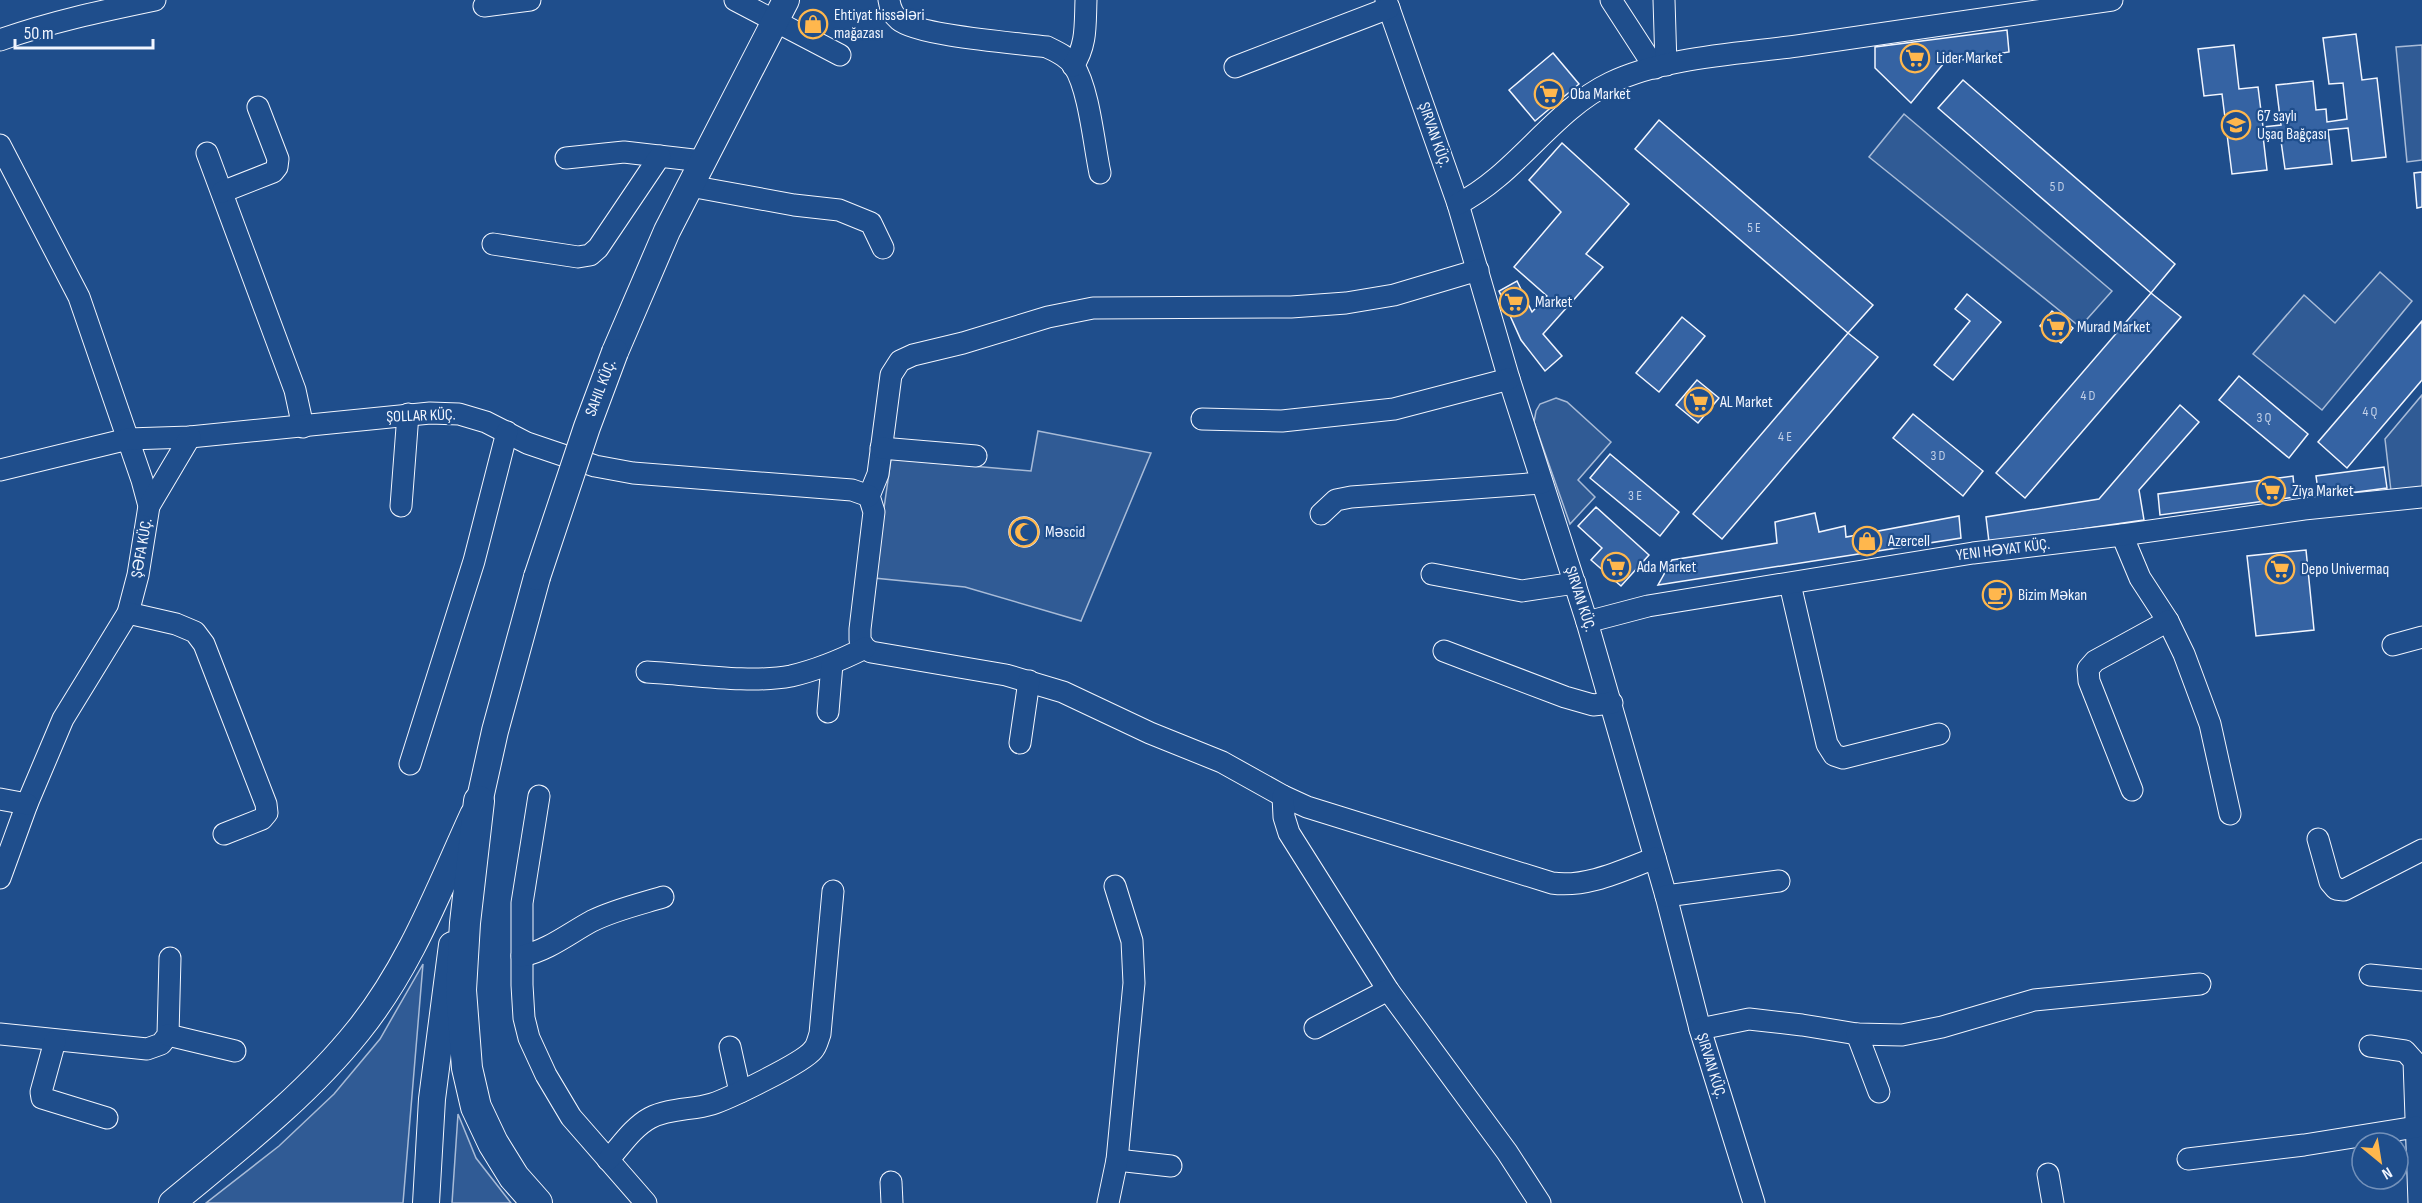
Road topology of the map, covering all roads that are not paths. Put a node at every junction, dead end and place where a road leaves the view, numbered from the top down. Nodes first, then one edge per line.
1 (155, 0) edge
2 (530, 0) edge
3 (735, 0) edge
4 (889, 0) edge
5 (1086, 0) edge
6 (1611, 0) edge
7 (1664, 0) edge
8 (2112, 0) edge
9 (1388, 4) edge
10 (484, 6) dead end
11 (70, 9) edge
12 (780, 10) edge
13 (0, 40) edge
14 (840, 55) dead end
15 (1073, 66) junction
16 (1235, 67) dead end
17 (1660, 67) junction
18 (258, 107) dead end
19 (0, 144) edge
20 (207, 153) dead end
21 (660, 156) junction
22 (566, 158) dead end
23 (702, 161) junction
24 (1100, 173) dead end
25 (690, 186) junction
26 (222, 192) junction
27 (1458, 204) junction
28 (493, 244) dead end
29 (883, 248) dead end
30 (1478, 270) junction
31 (1509, 379) junction
32 (408, 414) junction
33 (1202, 419) dead end
34 (303, 427) junction
35 (507, 432) junction
36 (190, 437) junction
37 (128, 439) junction
38 (880, 448) junction
39 (976, 456) dead end
40 (0, 470) edge
41 (1542, 483) junction
42 (869, 496) junction
43 (2422, 497) edge
44 (149, 506) junction
45 (401, 506) dead end
46 (1321, 513) dead end
47 (2122, 535) junction
48 (1432, 574) dead end
49 (1575, 583) junction
50 (1790, 584) junction
51 (128, 613) junction
52 (2168, 621) junction
53 (1587, 622) junction
54 (2422, 638) edge
55 (2393, 645) dead end
56 (865, 648) junction
57 (1444, 651) dead end
58 (832, 664) junction
59 (647, 672) dead end
60 (1029, 681) junction
61 (1612, 703) junction
62 (828, 712) dead end
63 (1939, 734) dead end
64 (1020, 743) dead end
65 (410, 764) dead end
66 (2132, 790) dead end
67 (539, 796) dead end
68 (1283, 796) junction
69 (0, 799) edge
70 (479, 801) junction
71 (27, 804) junction
72 (2230, 814) dead end
73 (224, 834) dead end
74 (2318, 839) dead end
75 (2422, 850) edge
76 (1655, 858) junction
77 (0, 878) edge
78 (1779, 881) dead end
79 (1115, 886) dead end
80 (833, 891) dead end
81 (663, 897) dead end
82 (1666, 897) junction
83 (522, 956) junction
84 (170, 958) dead end
85 (2370, 975) dead end
86 (2422, 980) edge
87 (2200, 984) dead end
88 (1388, 990) junction
89 (1315, 1028) dead end
90 (1700, 1029) junction
91 (0, 1034) edge
92 (1857, 1034) junction
93 (168, 1035) junction
94 (55, 1041) junction
95 (2370, 1046) dead end
96 (730, 1047) dead end
97 (235, 1051) dead end
98 (740, 1092) junction
99 (1879, 1092) dead end
100 (107, 1118) dead end
101 (2416, 1127) junction
102 (608, 1160) junction
103 (1117, 1160) junction
104 (2188, 1160) dead end
105 (1171, 1166) dead end
106 (2048, 1174) dead end
107 (172, 1203) edge
108 (426, 1203) edge
109 (537, 1203) edge
110 (646, 1203) edge
111 (1108, 1203) edge
112 (1539, 1203) edge
113 (1754, 1203) edge
114 (2053, 1203) edge
115 (2419, 1203) edge

1 - 11 street
2 - 10 street
3 - 12 street
4 - 15 street
5 - 15 street
6 - 17 street
7 - 17 street
8 - 17 street
9 - 16 street
9 - 27 street, ŞIRVAN KÜÇ.
11 - 13 street
12 - 14 street
12 - 23 main road, SAHIL KÜÇ.
15 - 24 street
17 - 27 street
18 - 26 street
19 - 37 street, ŞƏFA KÜÇ.
20 - 26 street
21 - 22 street
21 - 23 street
21 - 28 street
23 - 25 main road, SAHIL KÜÇ.
25 - 29 street
25 - 70 main road, SAHIL KÜÇ., bridge
26 - 34 street
27 - 30 street, ŞIRVAN KÜÇ.
30 - 31 street, ŞIRVAN KÜÇ.
30 - 38 street
31 - 33 street
31 - 41 street, ŞIRVAN KÜÇ.
32 - 34 street, ŞOLLAR KÜÇ.
32 - 35 street, ŞOLLAR KÜÇ.
32 - 45 street
34 - 36 street, ŞOLLAR KÜÇ.
35 - 42 street, ŞOLLAR KÜÇ.
35 - 65 street
36 - 37 street, ŞOLLAR KÜÇ.
36 - 44 street
37 - 40 street, ŞOLLAR KÜÇ.
37 - 44 street, ŞƏFA KÜÇ.
38 - 39 street
38 - 42 street
41 - 46 street
41 - 49 street, ŞIRVAN KÜÇ.
42 - 56 street
43 - 47 street, YENI HƏYAT KÜÇ.
44 - 51 street, ŞƏFA KÜÇ.
47 - 50 street, YENI HƏYAT KÜÇ.
47 - 52 street
48 - 49 street
49 - 53 street, ŞIRVAN KÜÇ.
50 - 53 street, YENI HƏYAT KÜÇ.
50 - 63 street
51 - 71 street, ŞƏFA KÜÇ.
51 - 73 street
52 - 66 street
52 - 72 street
53 - 61 street, ŞIRVAN KÜÇ.
54 - 55 street
56 - 58 street
56 - 60 street
57 - 61 street
58 - 59 street
58 - 62 street
60 - 64 street
60 - 68 street
61 - 76 street, ŞIRVAN KÜÇ.
67 - 83 street
68 - 76 street
68 - 88 street
69 - 71 street
70 - 107 main road
70 - 108 main road
70 - 109 highway
71 - 77 street, ŞƏFA KÜÇ.
74 - 75 street
76 - 82 street, ŞIRVAN KÜÇ.
78 - 82 street
79 - 103 street
80 - 98 street
81 - 83 street
82 - 90 street, ŞIRVAN KÜÇ.
83 - 102 street
84 - 93 street
85 - 86 street
87 - 92 street
88 - 89 street
88 - 112 street
90 - 92 street
90 - 113 street, ŞIRVAN KÜÇ.
91 - 94 street
92 - 99 street
93 - 94 street
93 - 97 street
94 - 100 street
95 - 101 street
96 - 98 street
98 - 102 street
101 - 104 street
101 - 115 street
102 - 110 street
103 - 105 street
103 - 111 street
106 - 114 street

